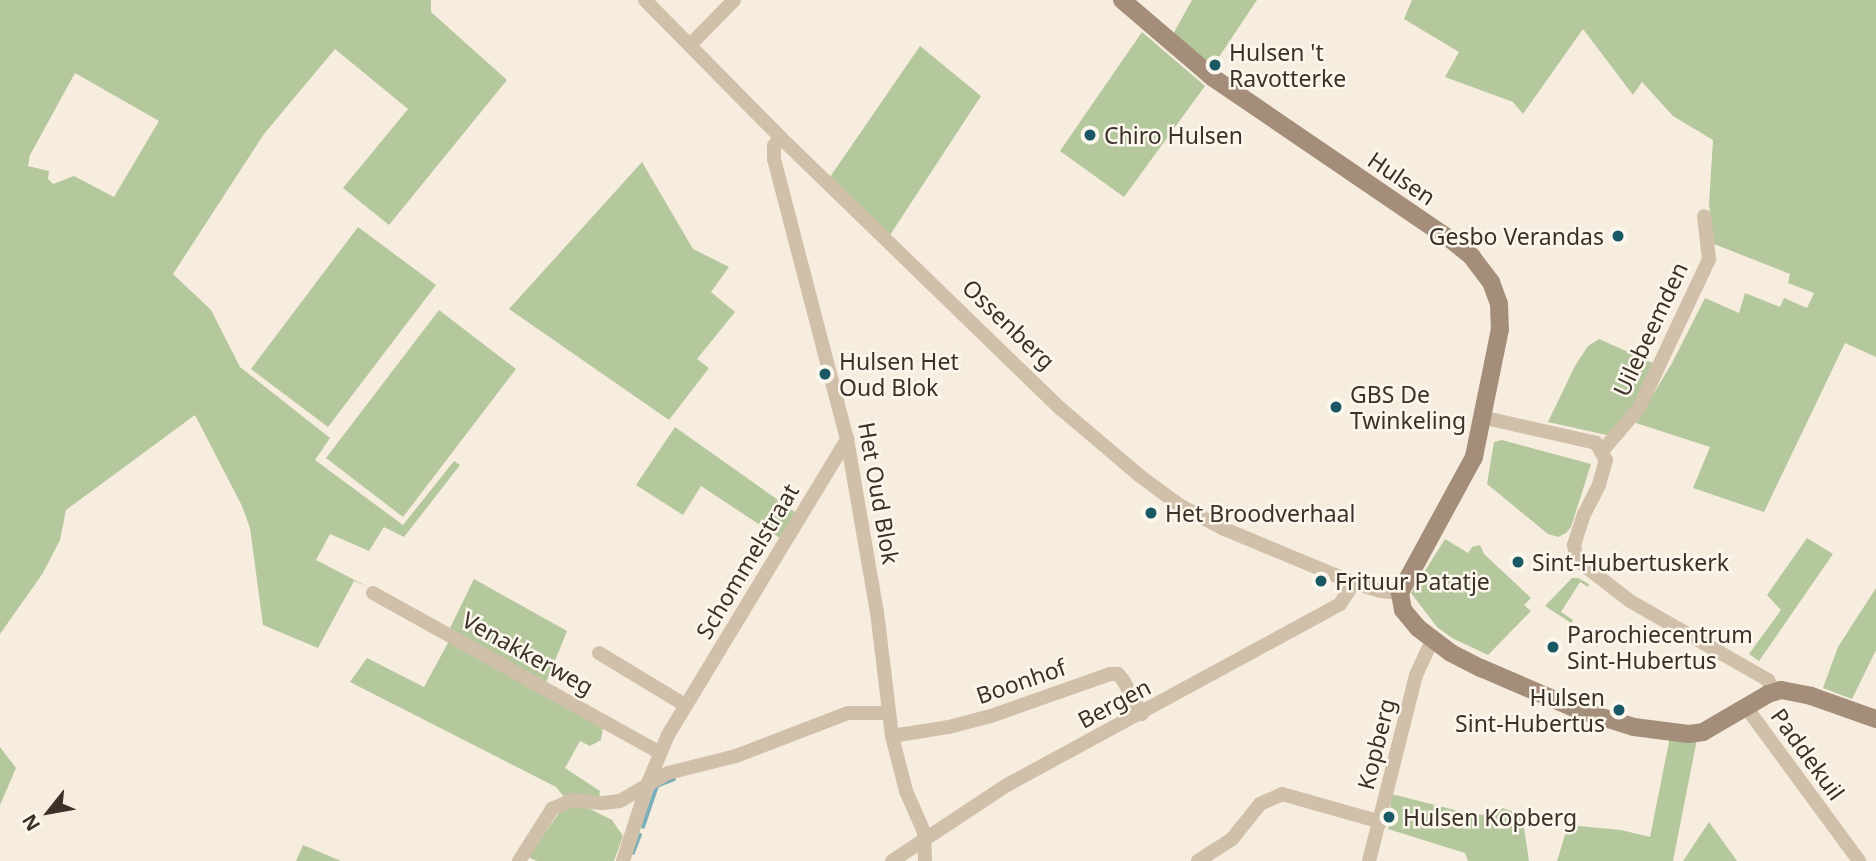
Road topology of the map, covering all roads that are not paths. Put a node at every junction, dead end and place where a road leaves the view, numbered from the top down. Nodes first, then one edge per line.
1 (645, 0) edge
2 (734, 0) edge
3 (1122, 0) edge
4 (690, 46) junction
5 (780, 137) junction
6 (1704, 216) dead end
7 (1481, 417) junction
8 (847, 439) junction
9 (1603, 450) junction
10 (1354, 583) junction
11 (373, 593) dead end
12 (1400, 593) junction
13 (1432, 641) junction
14 (599, 653) dead end
15 (1774, 692) junction
16 (685, 705) junction
17 (1746, 707) junction
18 (889, 713) junction
19 (1142, 714) junction
20 (1876, 719) edge
21 (892, 736) junction
22 (661, 752) junction
23 (648, 783) junction
24 (1381, 822) junction
25 (923, 841) junction
26 (519, 861) edge
27 (624, 861) edge
28 (892, 861) edge
29 (925, 861) edge
30 (1198, 861) edge
31 (1369, 861) edge
32 (1859, 861) edge

1 - 4 street, Ossenberg
2 - 4 street
3 - 7 street, Hulsen
4 - 5 street, Ossenberg
5 - 8 street, Het Oud Blok
5 - 10 street, Ossenberg
6 - 9 street, Uilebeemden
7 - 9 street
7 - 12 street, Hulsen
8 - 16 street, Schommelstraat
8 - 18 street, Het Oud Blok
9 - 15 street
10 - 12 street, Ossenberg
10 - 19 street, Bergen
11 - 22 street, Venakkerweg
12 - 13 street
13 - 17 street
13 - 24 street, Kopberg
14 - 16 street
15 - 17 street
15 - 20 street
16 - 22 street, Schommelstraat
17 - 32 street, Paddekuil
18 - 21 street, Het Oud Blok
18 - 23 street
19 - 21 street, Boonhof
19 - 25 street, Bergen
21 - 25 street, Het Oud Blok
22 - 23 street, Schommelstraat
23 - 26 street
23 - 27 street, Schommelstraat
24 - 30 street
24 - 31 street, Kopberg
25 - 28 street, Bergen
25 - 29 street, Het Oud Blok

